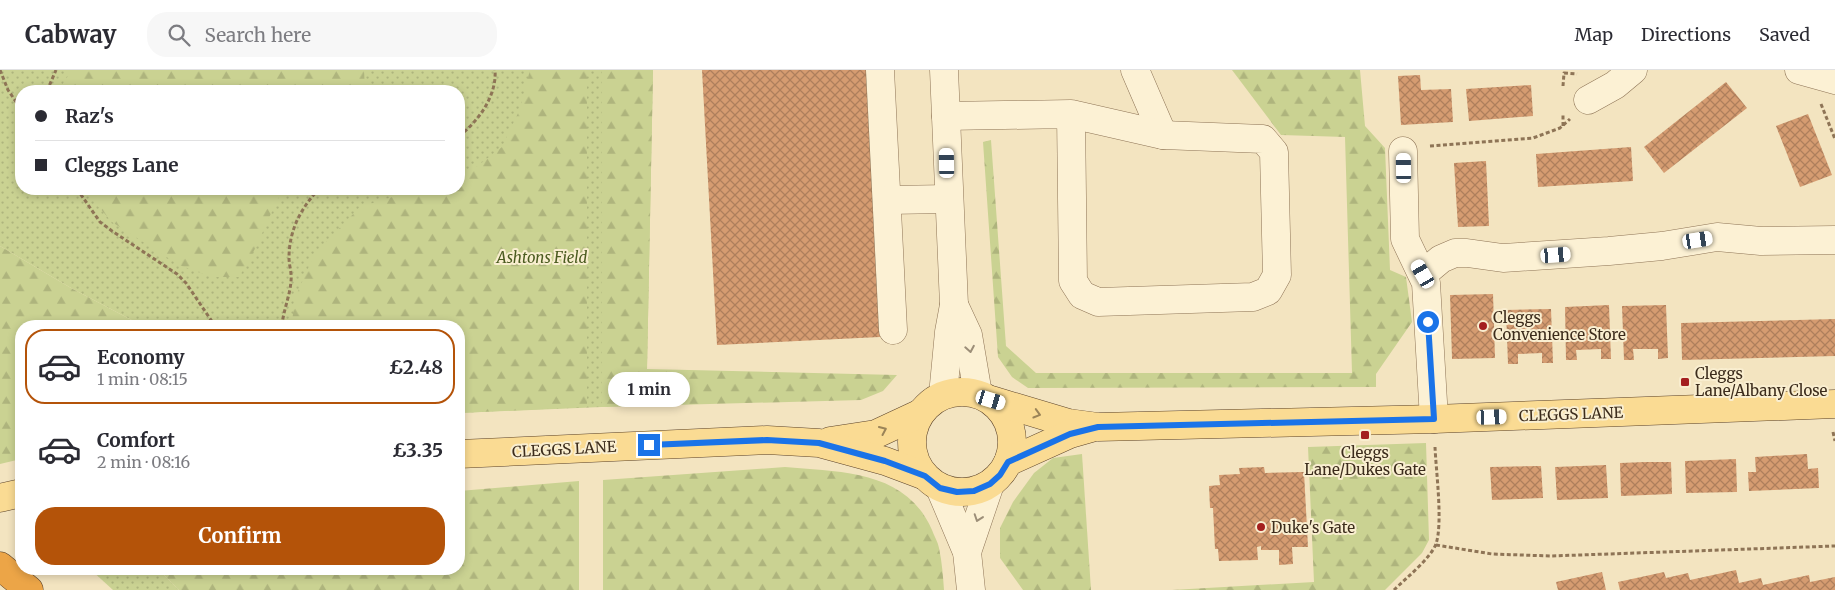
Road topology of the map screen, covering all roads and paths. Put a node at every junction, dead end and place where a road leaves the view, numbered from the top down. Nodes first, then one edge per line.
1 (0, 70) edge
2 (56, 70) edge
3 (495, 70) edge
4 (880, 70) edge
5 (944, 70) edge
6 (1135, 70) edge
7 (1633, 70) edge
8 (1799, 70) edge
9 (1835, 80) edge
10 (50, 85) edge
11 (15, 100) edge
12 (1588, 100) joint
13 (1071, 114) junction
14 (946, 116) junction
15 (465, 130) edge
16 (1163, 135) junction
17 (1403, 151) joint
18 (81, 195) edge
19 (315, 195) edge
20 (949, 199) junction
21 (886, 200) junction
22 (1835, 240) edge
23 (1423, 274) junction
24 (954, 305) junction
25 (211, 320) edge
26 (283, 320) edge
27 (893, 330) dead end
28 (943, 395) junction
29 (985, 397) junction
30 (1835, 404) edge
31 (919, 414) junction
32 (1434, 419) junction
33 (1098, 427) junction
34 (819, 443) junction
35 (465, 454) edge
36 (1008, 462) junction
37 (933, 482) junction
38 (990, 484) junction
39 (15, 494) edge
40 (0, 498) edge
41 (1436, 545) junction
42 (1835, 546) edge
43 (967, 552) junction
44 (0, 566) edge
45 (28, 590) edge
46 (971, 590) edge
47 (1394, 590) edge

1 - 11 path
2 - 10 path
3 - 15 path
4 - 21 street
5 - 14 street
6 - 16 street
7 - 12 street
8 - 9 street
12 - 17 path
13 - 14 street
13 - 16 street
13 - 16 street
14 - 20 street
17 - 23 street
18 - 25 path
19 - 26 path
20 - 21 street
20 - 24 street
21 - 27 street
22 - 23 street
23 - 32 street
24 - 28 street
24 -> 29 street
28 - 29 main road
28 - 31 main road
29 -> 33 main road, CLEGGS LANE
29 - 36 main road
30 - 32 main road, CLEGGS LANE
34 -> 31 main road, CLEGGS LANE
31 - 37 main road
32 - 33 main road, CLEGGS LANE
32 - 41 path
33 - 36 main road, CLEGGS LANE
34 - 35 main road, CLEGGS LANE
34 - 37 main road, CLEGGS LANE
36 - 38 main road
37 - 38 main road
37 - 43 street
38 -> 43 street
39 - 40 main road
41 - 42 path
41 - 47 path
43 - 46 street
44 - 45 highway

